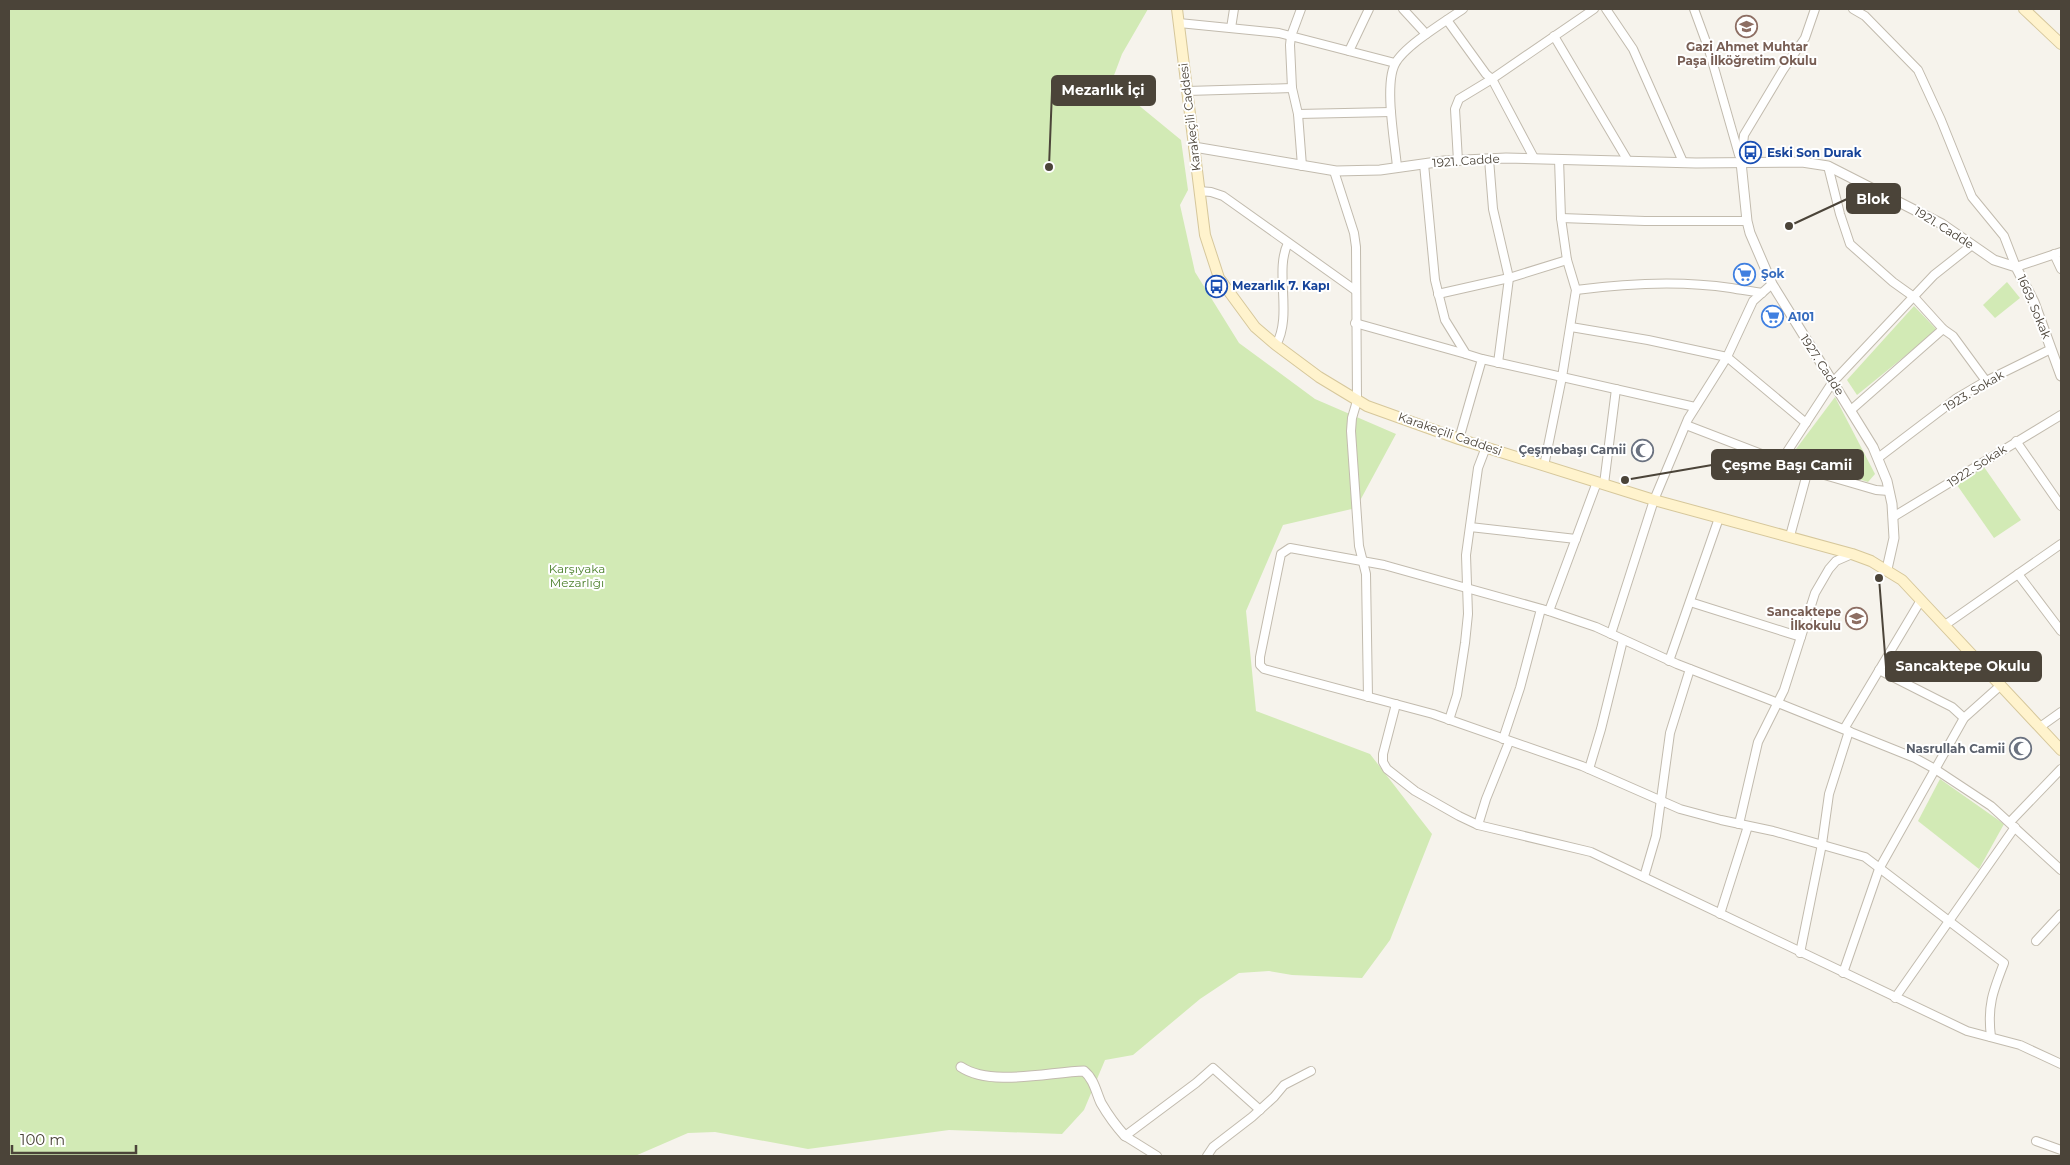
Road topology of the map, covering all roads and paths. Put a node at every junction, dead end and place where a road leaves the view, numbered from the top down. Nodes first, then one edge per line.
1 (1177, 9) edge
2 (1234, 9) edge
3 (1301, 9) edge
4 (1369, 9) edge
5 (1404, 9) edge
6 (1463, 9) edge
7 (1594, 9) edge
8 (1606, 9) edge
9 (1694, 9) edge
10 (1815, 9) edge
11 (1853, 9) edge
12 (2024, 9) edge
13 (1447, 20) junction
14 (1179, 23) junction
15 (1230, 28) junction
16 (1426, 34) junction
17 (1291, 36) junction
18 (1554, 36) junction
19 (2061, 44) edge
20 (1349, 51) junction
21 (1395, 64) junction
22 (1492, 79) junction
23 (1292, 88) junction
24 (1187, 91) junction
25 (1391, 112) junction
26 (1298, 114) junction
27 (1194, 147) junction
28 (1534, 158) junction
29 (1489, 159) junction
30 (1559, 159) junction
31 (1628, 160) junction
32 (1458, 161) junction
33 (1683, 162) junction
34 (1741, 162) junction
35 (1424, 164) junction
36 (1302, 166) junction
37 (1828, 166) junction
38 (1397, 168) junction
39 (1334, 171) junction
40 (1199, 191) junction
41 (1561, 218) junction
42 (1747, 221) junction
43 (1288, 243) junction
44 (1972, 245) junction
45 (2057, 253) edge
46 (1567, 260) junction
47 (2016, 267) junction
48 (2061, 268) edge
49 (1509, 278) junction
50 (1772, 284) junction
51 (1355, 290) junction
52 (1576, 290) junction
53 (1762, 293) junction
54 (1438, 294) junction
55 (1914, 296) junction
56 (1355, 323) junction
57 (1571, 327) junction
58 (1943, 329) junction
59 (1276, 345) junction
60 (2052, 349) junction
61 (1466, 354) junction
62 (1727, 357) junction
63 (1482, 358) junction
64 (1498, 363) junction
65 (2061, 376) edge
66 (1562, 377) junction
67 (1986, 381) junction
68 (1832, 382) junction
69 (1616, 389) junction
70 (1357, 401) junction
71 (1696, 407) junction
72 (1851, 410) junction
73 (2061, 415) edge
74 (1806, 423) junction
75 (1686, 424) junction
76 (1459, 439) junction
77 (2016, 441) junction
78 (1486, 447) junction
79 (1878, 458) junction
80 (1781, 461) junction
81 (1544, 466) junction
82 (1808, 470) junction
83 (1601, 483) junction
84 (1889, 491) junction
85 (1654, 500) junction
86 (2061, 506) edge
87 (1892, 517) junction
88 (1719, 518) junction
89 (1470, 527) junction
90 (1790, 536) junction
91 (1576, 539) junction
92 (2060, 546) edge
93 (1852, 554) junction
94 (1361, 560) junction
95 (1887, 570) junction
96 (2018, 574) junction
97 (1467, 588) junction
98 (1921, 600) junction
99 (1690, 602) junction
100 (1545, 610) junction
101 (1945, 625) junction
102 (2061, 631) edge
103 (1611, 634) junction
104 (1801, 637) junction
105 (1622, 640) junction
106 (1669, 661) junction
107 (1690, 669) junction
108 (1879, 670) junction
109 (2001, 685) junction
110 (1368, 696) junction
111 (1778, 703) junction
112 (1396, 704) junction
113 (2061, 712) edge
114 (1964, 718) junction
115 (1448, 720) junction
116 (2040, 727) junction
117 (1846, 730) junction
118 (1506, 740) junction
119 (2061, 750) edge
120 (1589, 769) junction
121 (1935, 769) junction
122 (2061, 769) edge
123 (1662, 800) junction
124 (1739, 824) junction
125 (1478, 825) junction
126 (2012, 825) junction
127 (1748, 826) junction
128 (1822, 844) junction
129 (1879, 869) junction
130 (2061, 870) edge
131 (1644, 878) junction
132 (1720, 914) junction
133 (2061, 914) edge
134 (1950, 921) junction
135 (2036, 941) dead end
136 (1800, 953) junction
137 (1843, 973) junction
138 (1895, 998) junction
139 (1991, 1037) junction
140 (2061, 1064) edge
141 (961, 1068) dead end
142 (1311, 1071) dead end
143 (1260, 1110) junction
144 (1125, 1136) junction
145 (2036, 1141) dead end
146 (2061, 1150) edge
147 (1154, 1153) edge
148 (1143, 1156) edge
149 (1207, 1156) edge

1 - 14 main road, Karakeçili Caddesi
2 - 15 street
3 - 17 street
4 - 20 street
5 - 16 street
6 - 13 street
7 - 18 street
8 - 33 street
9 - 34 street
10 - 34 street
11 - 47 street
12 - 19 main road
13 - 16 street
13 - 22 street
14 - 15 street
14 - 24 main road, Karakeçili Caddesi
15 - 17 street
16 - 21 street
17 - 20 street
17 - 23 street
18 - 22 street
18 - 31 street
20 - 21 street
21 - 25 street
22 - 28 street
22 - 32 street
23 - 24 street
23 - 26 street
24 - 27 main road, Karakeçili Caddesi
25 - 26 street
25 - 38 street
26 - 36 street
27 - 36 street, 1921. Cadde
27 - 40 main road, Karakeçili Caddesi
28 - 29 street, 1921. Cadde
28 - 30 street, 1921. Cadde
29 - 32 street, 1921. Cadde
29 - 49 street
30 - 31 street, 1921. Cadde
30 - 41 street
31 - 33 street, 1921. Cadde
32 - 35 street, 1921. Cadde
33 - 34 street, 1921. Cadde
34 - 37 street, 1921. Cadde
34 - 42 street, 1927. Cadde
35 - 38 street, 1921. Cadde
35 - 54 street
36 - 39 street, 1921. Cadde
37 - 44 street, 1921. Cadde
37 - 55 street
38 - 39 street, 1921. Cadde
39 - 51 street
40 - 43 street
40 - 59 main road, Karakeçili Caddesi
41 - 42 street
41 - 46 street
42 - 50 street, 1927. Cadde
43 - 51 street
43 - 59 street
44 - 47 street, 1921. Cadde
44 - 55 street
45 - 47 street
45 - 48 street
46 - 49 street
46 - 52 street
47 - 60 street, 1669. Sokak
49 - 54 street
49 - 64 street
50 - 53 street
50 - 68 street, 1927. Cadde
51 - 56 street
52 - 53 street
52 - 57 street
53 - 62 street
54 - 61 street
55 - 58 street
55 - 68 street
56 - 61 street
56 - 70 street
57 - 62 street
57 - 66 street
58 - 67 street
58 - 72 street
59 - 70 main road, Karakeçili Caddesi
60 - 65 street, 1669. Sokak
60 - 67 street, 1923. Sokak
61 - 63 street
62 - 71 street
62 - 74 street
63 - 64 street
63 - 76 street
64 - 66 street
66 - 69 street
66 - 81 street
67 - 79 street, 1923. Sokak
68 - 72 street, 1927. Cadde
68 - 74 street
69 - 71 street
69 - 83 street
70 - 76 main road, Karakeçili Caddesi
70 - 94 street
71 - 75 street
72 - 79 street, 1927. Cadde
73 - 77 street, 1922. Sokak
74 - 80 street
75 - 80 street
75 - 85 street
76 - 78 main road, Karakeçili Caddesi
77 - 86 street
77 - 87 street, 1922. Sokak
78 - 81 main road, Karakeçili Caddesi
78 - 89 street
79 - 84 street, 1927. Cadde
80 - 82 street
81 - 83 main road, Karakeçili Caddesi
82 - 84 street
82 - 90 street
83 - 85 main road, Karakeçili Caddesi
83 - 91 street
84 - 87 street, 1927. Cadde
85 - 88 main road, Karakeçili Caddesi
85 - 103 street
87 - 95 street, 1927. Cadde
88 - 90 main road, Karakeçili Caddesi
88 - 99 street
89 - 91 street
89 - 97 street
90 - 93 main road, Karakeçili Caddesi
91 - 100 street
92 - 96 street
93 - 95 main road, Karakeçili Caddesi
93 - 104 street
94 - 97 street
94 - 110 street
94 - 110 street
95 - 98 main road, Karakeçili Caddesi
96 - 101 street
96 - 102 street
97 - 100 street
97 - 115 street
98 - 101 main road, Karakeçili Caddesi
98 - 108 street
99 - 104 street
99 - 106 street
100 - 103 street
100 - 118 street
101 - 109 main road, Karakeçili Caddesi
103 - 105 street
104 - 111 street
105 - 106 street
105 - 120 street
106 - 107 street
107 - 111 street
107 - 123 street
108 - 114 street
108 - 117 street
109 - 114 street
109 - 116 main road, Karakeçili Caddesi
110 - 112 street
111 - 117 street
111 - 124 street
112 - 115 street
112 - 125 street
113 - 116 street
114 - 121 street
115 - 118 street
116 - 119 main road, Karakeçili Caddesi
117 - 121 street
117 - 128 street
118 - 120 street
118 - 125 street
120 - 123 street
121 - 126 street
121 - 129 street
122 - 126 street
123 - 124 street
123 - 131 street
124 - 127 street
125 - 131 street
126 - 130 street
126 - 134 street
127 - 128 street
127 - 132 street
128 - 129 street
128 - 136 street
129 - 134 street
129 - 137 street
131 - 132 street
132 - 136 street
133 - 135 street
134 - 138 street
134 - 139 street
136 - 137 street
137 - 138 street
138 - 139 street
139 - 140 street
141 - 144 street
142 - 143 street
143 - 144 street
143 - 149 street
144 - 147 street
145 - 146 street
147 - 148 street

